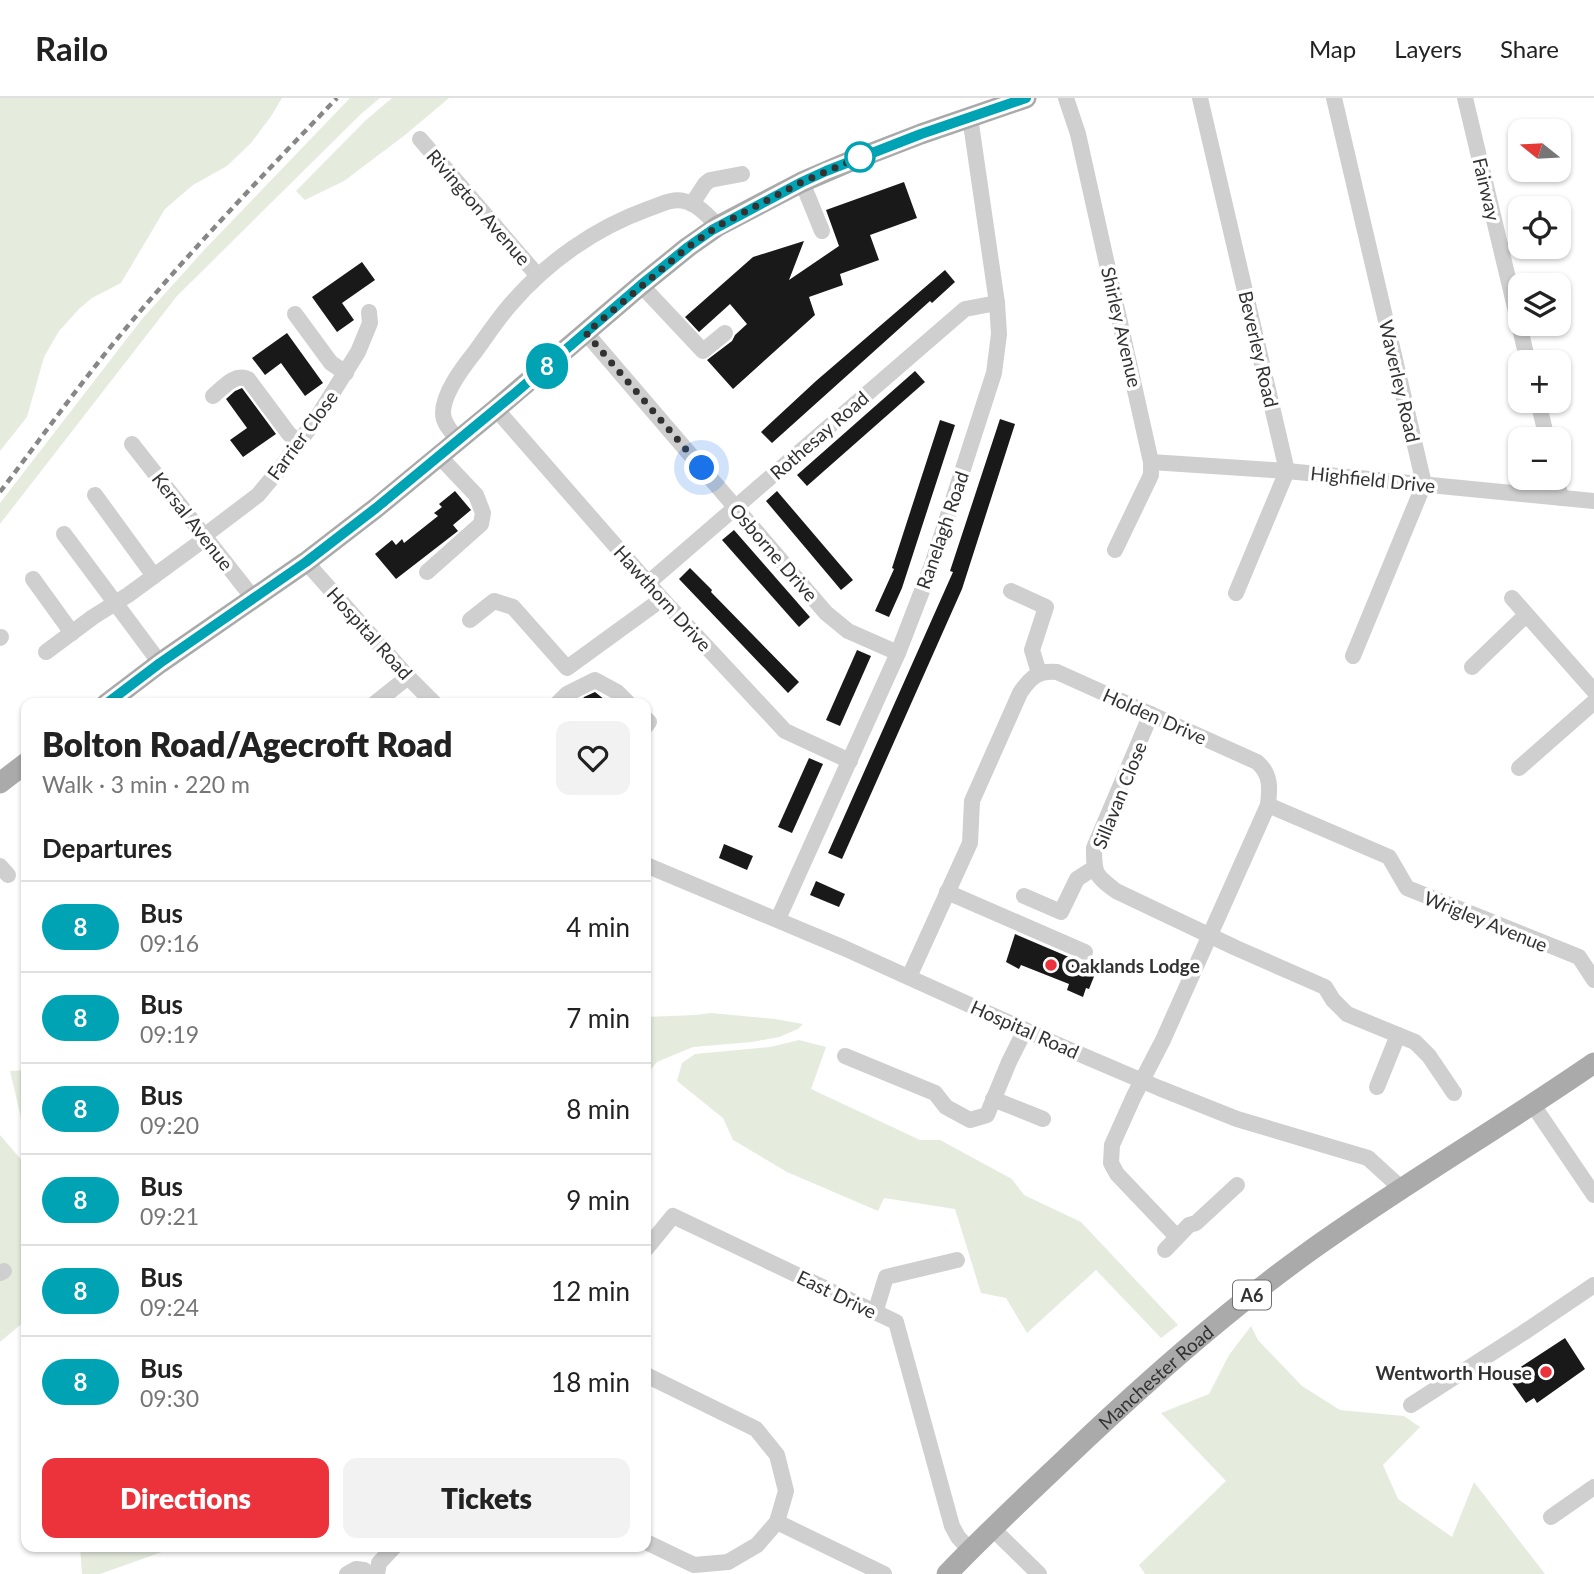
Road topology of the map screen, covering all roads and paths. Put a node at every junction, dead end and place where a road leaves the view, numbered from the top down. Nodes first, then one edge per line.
1 (1066, 98) edge
2 (1200, 98) edge
3 (1334, 98) edge
4 (1465, 98) edge
5 (1021, 99) edge
6 (970, 117) junction
7 (420, 139) dead end
8 (742, 174) dead end
9 (802, 182) junction
10 (692, 204) junction
11 (718, 226) junction
12 (822, 231) dead end
13 (538, 276) junction
14 (641, 285) junction
15 (997, 303) junction
16 (369, 312) dead end
17 (295, 314) dead end
18 (586, 333) junction
19 (725, 333) dead end
20 (1525, 350) edge
21 (346, 373) junction
22 (213, 396) dead end
23 (496, 409) junction
24 (458, 440) junction
25 (299, 442) junction
26 (132, 444) dead end
27 (439, 456) junction
28 (1151, 462) junction
29 (1287, 471) junction
30 (1424, 484) junction
31 (1559, 490) edge
32 (95, 495) dead end
33 (1561, 498) junction
34 (1594, 501) edge
35 (735, 507) junction
36 (64, 534) dead end
37 (205, 537) junction
38 (1115, 551) dead end
39 (306, 562) junction
40 (427, 572) dead end
41 (154, 576) junction
42 (33, 579) dead end
43 (648, 583) junction
44 (1011, 592) dead end
45 (1236, 593) dead end
46 (253, 598) junction
47 (1512, 598) dead end
48 (662, 599) junction
49 (116, 603) junction
50 (1526, 615) junction
51 (470, 620) dead end
52 (72, 633) junction
53 (46, 652) dead end
54 (898, 653) junction
55 (1353, 656) dead end
56 (160, 663) junction
57 (1472, 667) dead end
58 (1039, 673) junction
59 (408, 677) junction
60 (1594, 691) edge
61 (114, 698) edge
62 (382, 698) edge
63 (429, 698) edge
64 (563, 698) edge
65 (623, 698) edge
66 (1594, 702) edge
67 (1152, 714) junction
68 (850, 761) junction
69 (21, 767) edge
70 (1519, 768) dead end
71 (0, 783) edge
72 (1268, 805) junction
73 (651, 866) edge
74 (1094, 868) junction
75 (947, 892) junction
76 (1024, 896) dead end
77 (778, 919) junction
78 (1209, 935) junction
79 (1085, 952) dead end
80 (1589, 961) edge
81 (909, 977) junction
82 (1594, 981) edge
83 (1025, 1030) junction
84 (1398, 1035) junction
85 (845, 1056) dead end
86 (1594, 1063) edge
87 (1143, 1080) junction
88 (1377, 1087) dead end
89 (1454, 1093) dead end
90 (993, 1099) junction
91 (1533, 1105) junction
92 (1043, 1119) dead end
93 (1237, 1185) dead end
94 (1402, 1189) junction
95 (1594, 1195) edge
96 (1177, 1237) junction
97 (651, 1243) edge
98 (1164, 1250) dead end
99 (957, 1260) dead end
100 (1594, 1285) edge
101 (875, 1312) junction
102 (651, 1377) edge
103 (1411, 1405) dead end
104 (1594, 1487) edge
105 (1551, 1517) dead end
106 (777, 1522) junction
107 (992, 1528) junction
108 (651, 1544) edge
109 (970, 1550) junction
110 (390, 1552) edge
111 (375, 1570) edge
112 (346, 1574) edge
113 (884, 1574) edge
114 (947, 1574) edge
115 (1039, 1574) edge

1 - 28 street, Shirley Avenue
2 - 29 street, Beverley Road
3 - 30 street, Waverley Road
4 - 20 street, Fairway
5 - 6 main road
6 - 9 main road
6 - 15 street, Ranelagh Road
7 - 13 street, Rivington Avenue
8 - 10 street
9 - 11 main road
9 - 12 street
10 - 11 street
10 - 13 street
11 - 14 main road
13 - 24 street
14 - 18 main road
14 - 19 street
15 - 35 street, Rothesay Road
15 - 54 street, Ranelagh Road
16 - 21 street, Farrier Close
17 - 21 street
18 - 23 main road
18 - 35 street, Osborne Drive
21 - 25 street, Farrier Close
22 - 25 street
23 - 24 main road
23 - 43 street, Hawthorn Drive
24 - 27 main road
25 - 37 street, Farrier Close
26 - 37 street, Kersal Avenue
27 - 39 main road
27 - 40 street
28 - 29 street, Highfield Drive
28 - 38 street, Shirley Avenue
29 - 30 street, Highfield Drive
29 - 45 street
30 - 33 street, Highfield Drive
30 - 55 street
31 - 33 street
32 - 41 street
33 - 34 street, Highfield Drive
35 - 43 street, Rothesay Road
35 - 54 street, Osborne Drive
36 - 49 street
37 - 41 street, Farrier Close
37 - 46 street, Kersal Avenue
39 - 46 main road
39 - 59 street, Hospital Road
41 - 49 street, Farrier Close
42 - 52 street
43 - 48 street, Hawthorn Drive
44 - 58 street
46 - 56 main road
47 - 50 street
48 - 51 street
48 - 68 street, Hawthorn Drive
49 - 52 street, Farrier Close
49 - 56 street
50 - 57 street
50 - 60 street
52 - 53 street, Farrier Close
54 - 68 street, Ranelagh Road
56 - 61 main road
58 - 67 street, Holden Drive
58 - 75 street
59 - 62 street
59 - 63 street, Hospital Road
64 - 65 street
66 - 70 street
67 - 72 street, Holden Drive
67 - 74 street, Sillavan Close
68 - 77 street, Ranelagh Road
69 - 71 main road
72 - 78 street, Holden Drive
72 - 80 street, Wrigley Avenue
73 - 77 street, Hospital Road
74 - 76 street
74 - 78 street, Sillavan Close
75 - 79 street
75 - 81 street
77 - 81 street, Hospital Road
78 - 84 street, Sillavan Close
78 - 87 street, Holden Drive
80 - 82 street, Wrigley Avenue
81 - 83 street, Hospital Road
83 - 87 street, Hospital Road
83 - 90 street
84 - 88 street
84 - 89 street, Sillavan Close
85 - 90 street
86 - 91 main road, Manchester Road / A6
87 - 94 street, Hospital Road
87 - 96 street, Holden Drive
90 - 92 street
91 - 94 main road, Manchester Road / A6
91 - 95 street
93 - 96 street
94 - 107 main road, Manchester Road / A6
96 - 98 street
97 - 101 street, East Drive
99 - 101 street
100 - 103 street
101 - 109 street, East Drive
102 - 106 street
104 - 105 street
106 - 108 street
106 - 113 street
107 - 109 main road, Manchester Road / A6
107 - 115 street
109 - 114 main road, Manchester Road / A6
110 - 111 street
111 - 112 street

